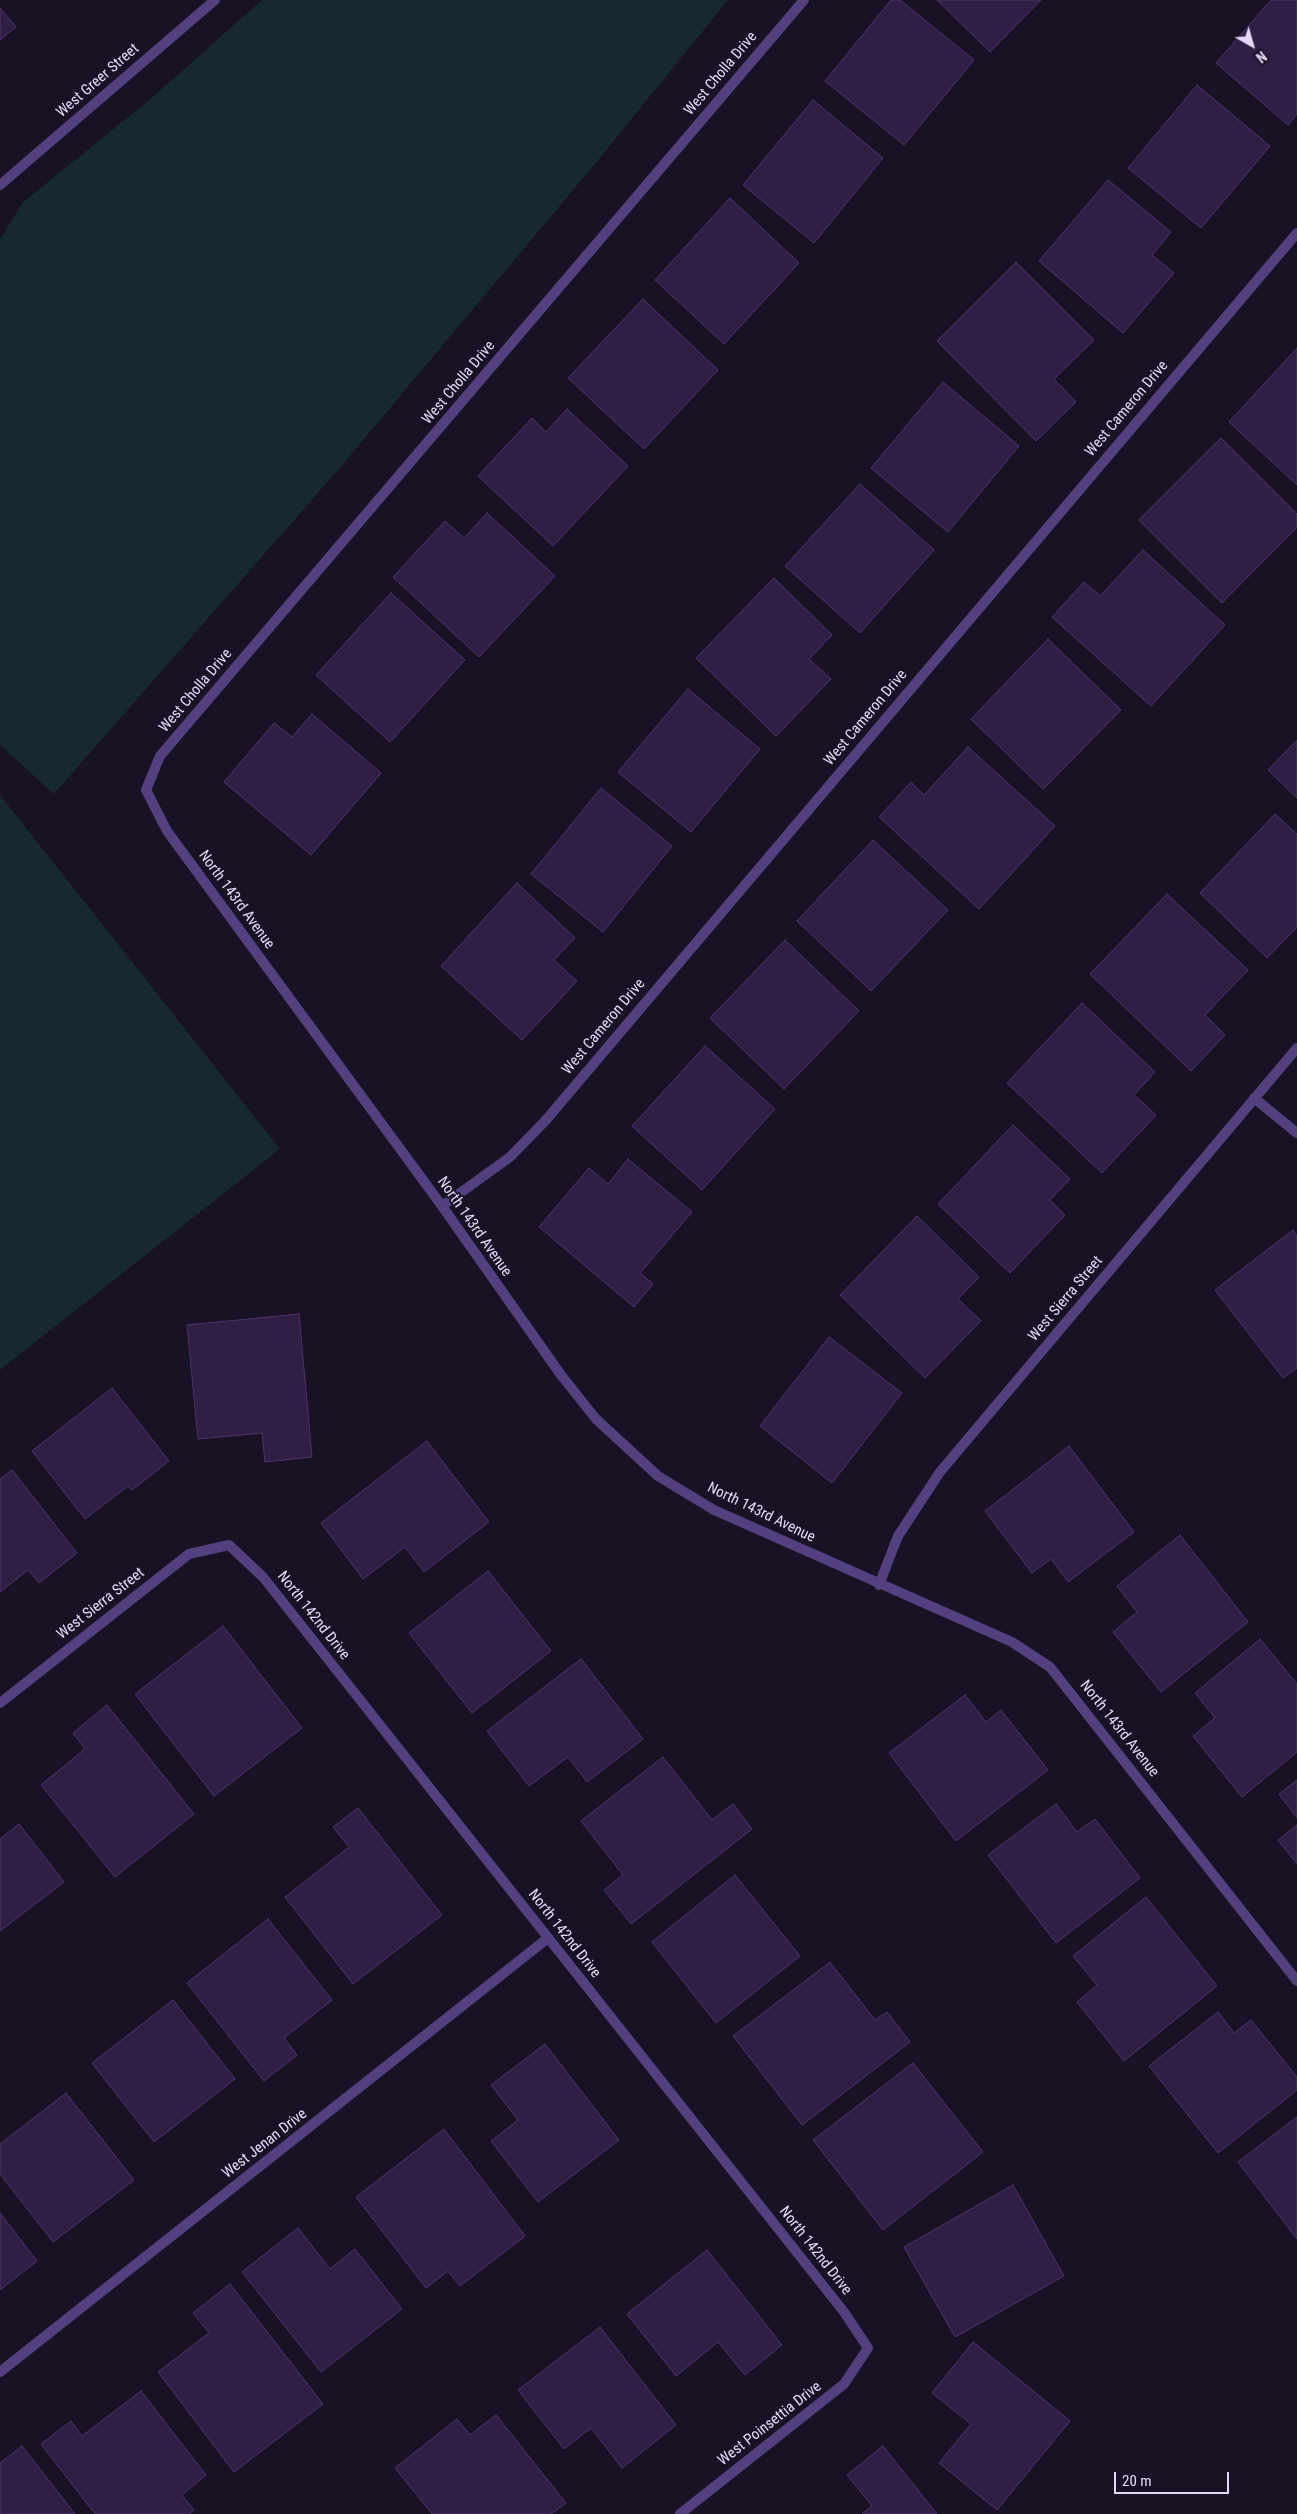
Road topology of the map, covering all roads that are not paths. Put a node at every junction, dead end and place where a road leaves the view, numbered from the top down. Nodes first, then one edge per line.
1 (215, 0) edge
2 (804, 0) edge
3 (0, 185) edge
4 (1297, 232) edge
5 (146, 790) joint
6 (1297, 1048) edge
7 (1254, 1098) junction
8 (1297, 1133) edge
9 (442, 1206) junction
10 (229, 1545) joint
11 (880, 1585) junction
12 (0, 1703) edge
13 (548, 1938) junction
14 (1297, 1981) edge
15 (868, 2348) joint
16 (0, 2372) edge
17 (680, 2514) edge

1 - 3 street, West Greer Street
2 - 5 street, West Cholla Drive
4 - 9 street, West Cameron Drive
5 - 9 street, North 143rd Avenue
6 - 7 street, West Sierra Street
7 - 8 street
7 - 11 street, West Sierra Street
9 - 11 street, North 143rd Avenue
10 - 12 street, West Sierra Street
10 - 13 street, North 142nd Drive
11 - 14 street, North 143rd Avenue
13 - 15 street, North 142nd Drive
13 - 16 street, West Jenan Drive
15 - 17 street, West Poinsettia Drive

